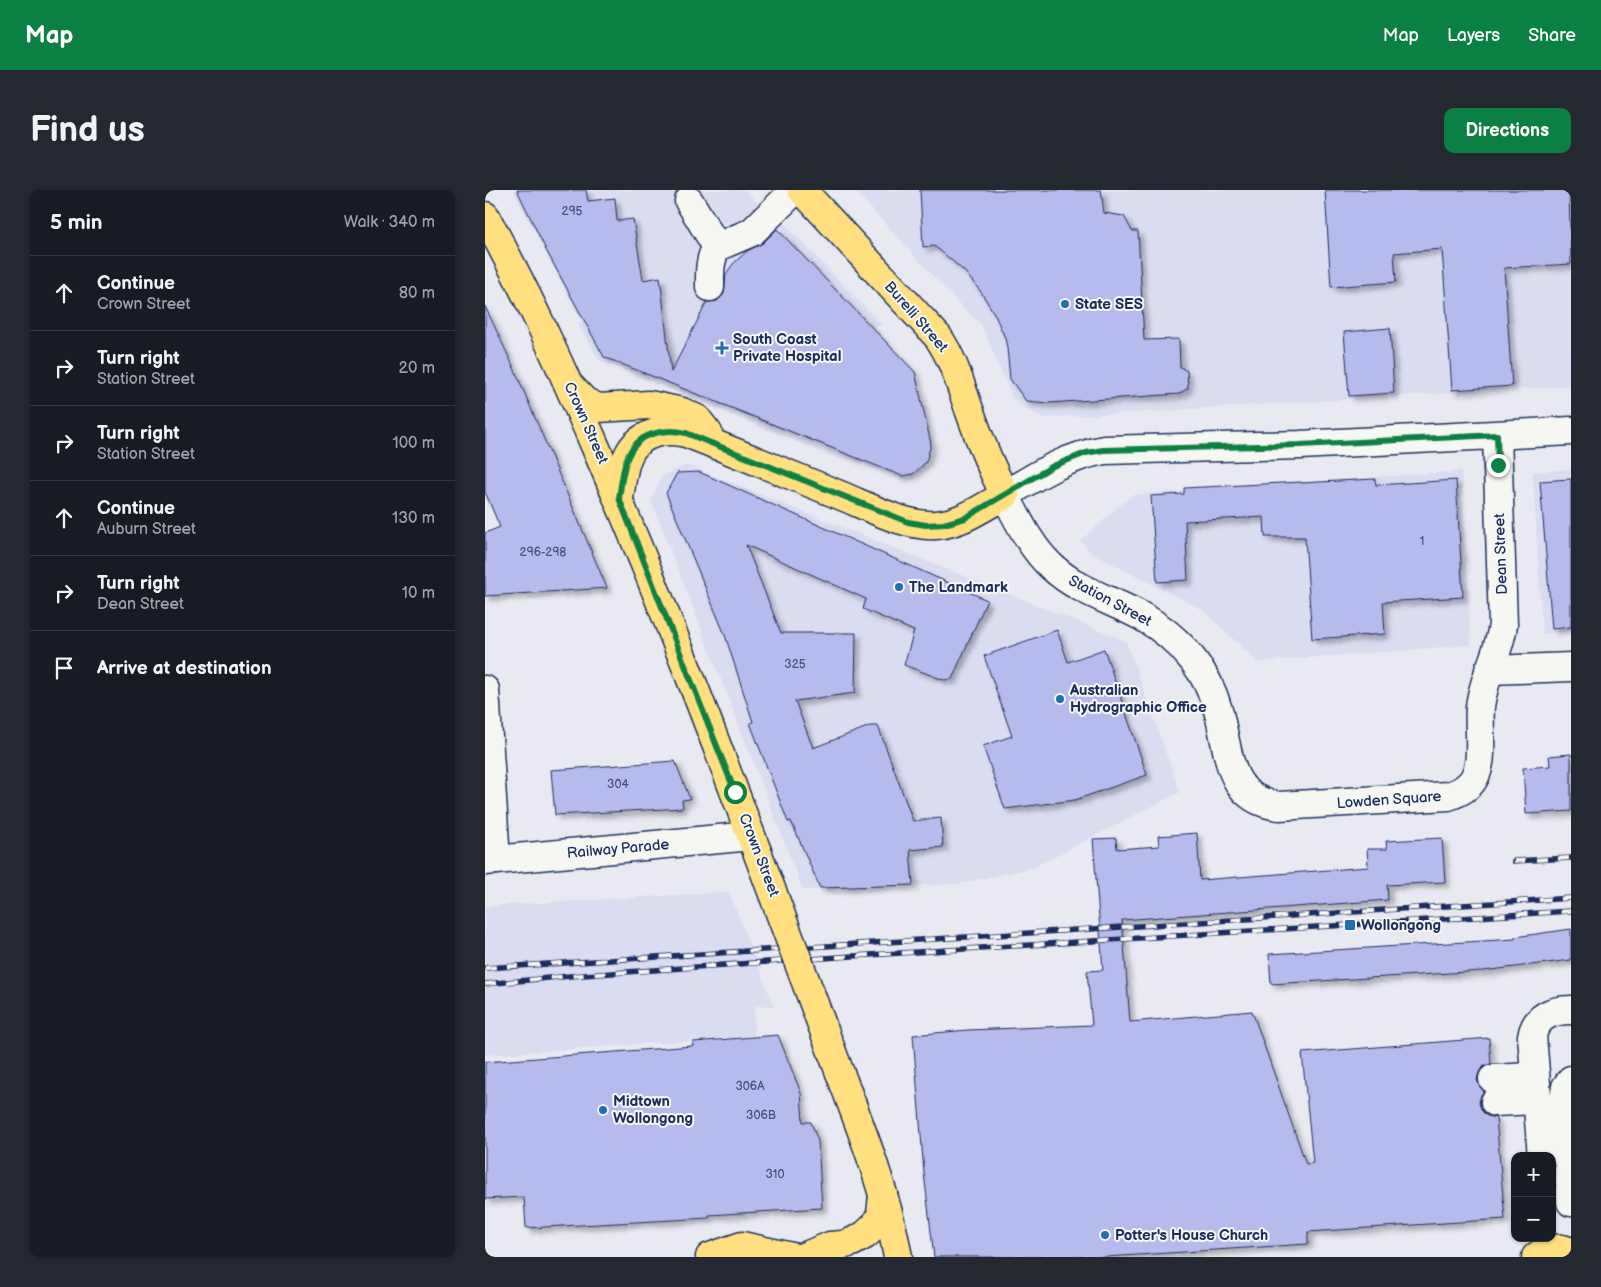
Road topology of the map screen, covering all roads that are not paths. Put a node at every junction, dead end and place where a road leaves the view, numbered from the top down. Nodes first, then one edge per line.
1 (795, 190) edge
2 (802, 190) edge
3 (689, 201) dead end
4 (485, 216) edge
5 (717, 247) junction
6 (710, 287) dead end
7 (570, 385) junction
8 (1571, 431) edge
9 (1497, 435) junction
10 (718, 446) junction
11 (1005, 495) junction
12 (619, 498) junction
13 (1571, 667) edge
14 (1489, 670) junction
15 (485, 690) edge
16 (1233, 770) joint
17 (751, 836) junction
18 (490, 861) edge
19 (1571, 1010) edge
20 (1571, 1080) edge
21 (1535, 1088) junction
22 (1494, 1091) dead end
23 (1542, 1152) edge
24 (883, 1193) junction
25 (1571, 1202) edge
26 (711, 1257) edge
27 (792, 1257) edge
28 (803, 1257) edge
29 (898, 1257) edge

1 - 5 street
2 - 11 main road, Burelli Street
3 - 5 street
4 - 7 main road, Crown Street
5 - 6 street
7 - 10 main road
7 - 12 main road, Crown Street
8 - 9 street
9 - 11 street
9 - 14 street, Dean Street
10 - 11 main road
10 - 12 main road
11 - 16 street, Station Street
12 - 17 main road, Crown Street
13 - 14 street
14 - 16 street, Lowden Square
15 - 18 street
17 - 18 street, Railway Parade
17 - 24 main road, Crown Street, bridge
19 - 21 street
20 - 25 street
21 - 22 street
21 - 23 street
24 - 28 main road
24 - 29 main road, Crown Street
26 - 27 main road

